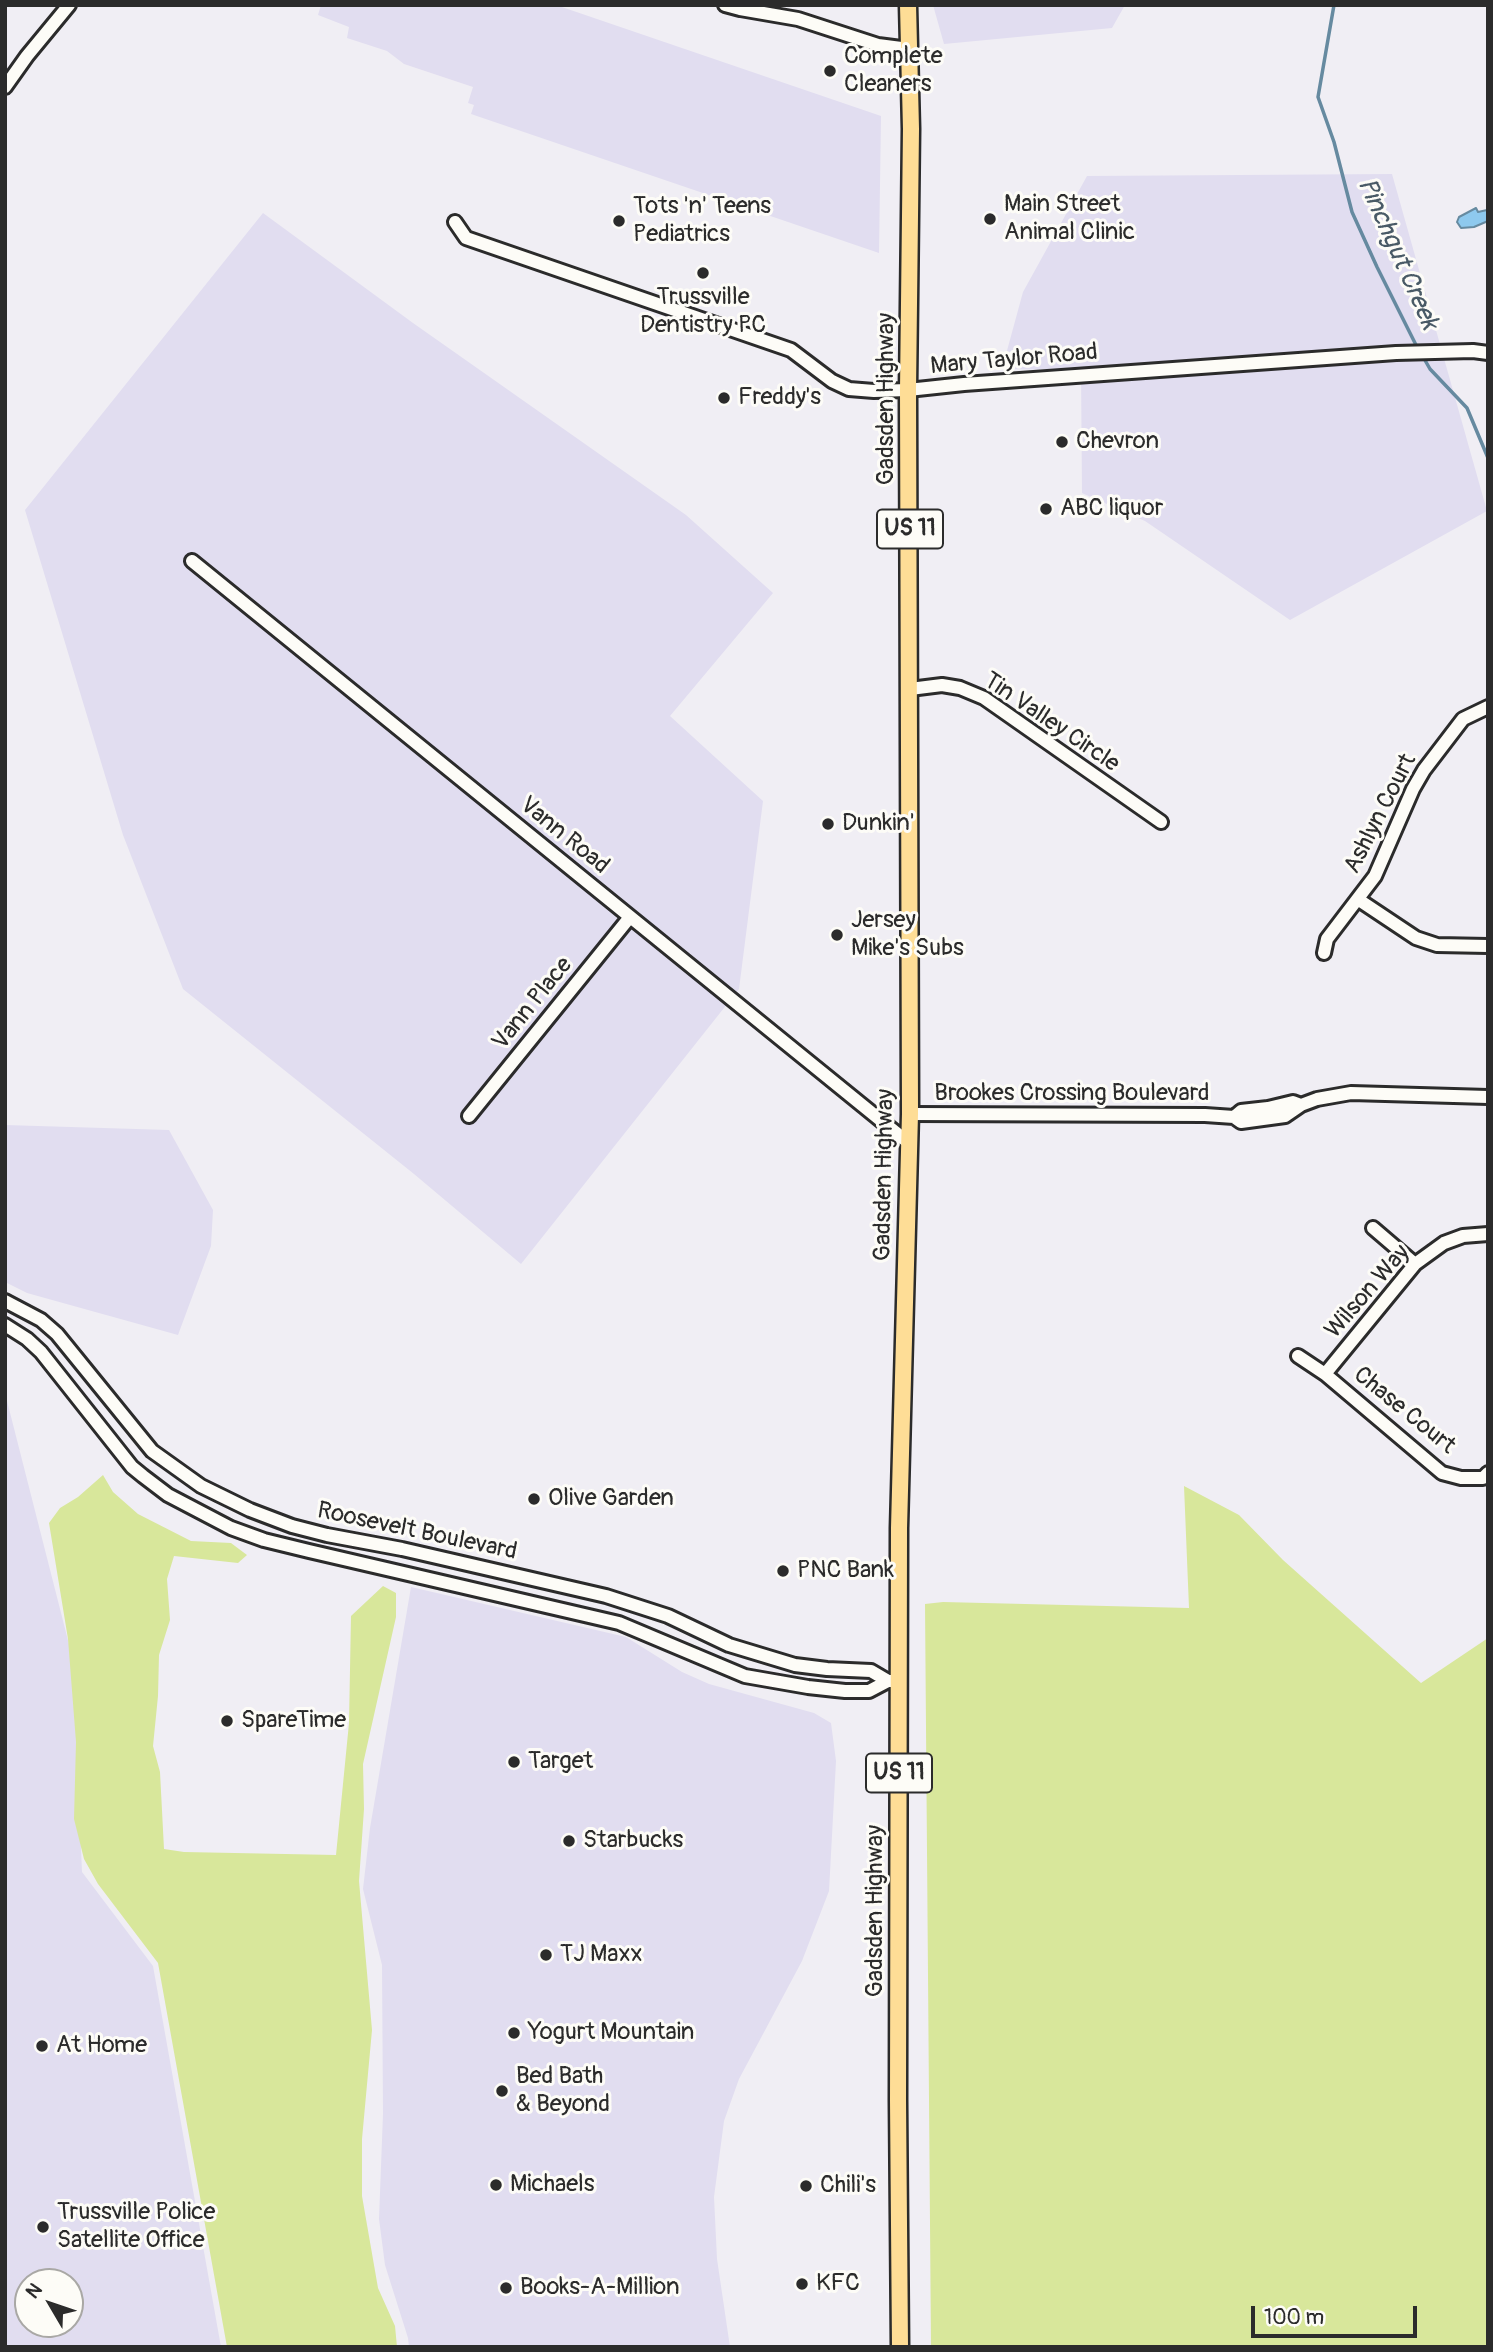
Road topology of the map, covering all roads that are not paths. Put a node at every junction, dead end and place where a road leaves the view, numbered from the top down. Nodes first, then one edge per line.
1 (69, 5) edge
2 (725, 5) edge
3 (908, 5) edge
4 (740, 7) edge
5 (909, 49) junction
6 (5, 87) edge
7 (455, 222) dead end
8 (1488, 353) edge
9 (908, 390) junction
10 (192, 561) dead end
11 (910, 689) junction
12 (1488, 706) edge
13 (1161, 822) dead end
14 (1359, 900) junction
15 (630, 917) junction
16 (1488, 946) edge
17 (1324, 953) dead end
18 (1488, 1097) edge
19 (910, 1114) junction
20 (469, 1116) dead end
21 (910, 1144) junction
22 (1373, 1227) dead end
23 (1488, 1234) edge
24 (1415, 1264) junction
25 (5, 1301) edge
26 (5, 1325) edge
27 (1298, 1356) dead end
28 (1325, 1374) junction
29 (1488, 1473) edge
30 (894, 1681) junction
31 (900, 2347) edge

1 - 6 street
2 - 4 street
3 - 5 main road, Gadsden Highway / US 11
4 - 5 street
5 - 9 main road, Gadsden Highway / US 11
7 - 9 street, Mary Taylor Road
8 - 9 street, Mary Taylor Road
9 - 11 main road, Gadsden Highway / US 11
10 - 15 street, Vann Road
11 - 13 street, Tin Valley Circle
11 - 19 main road, Gadsden Highway / US 11
12 - 14 street, Ashlyn Court
14 - 16 street
14 - 17 street, Ashlyn Court
15 - 20 street, Vann Place
15 - 21 street, Vann Road
18 - 19 street, Brookes Crossing Boulevard
19 - 21 main road, Gadsden Highway / US 11
21 - 30 main road, Gadsden Highway / US 11
22 - 24 street
23 - 24 street, Wilson Way
24 - 28 street, Wilson Way
25 - 30 street, Roosevelt Boulevard
26 - 30 street, Roosevelt Boulevard
27 - 28 street, Chase Court
28 - 29 street, Chase Court
30 - 31 main road, Gadsden Highway / US 11

